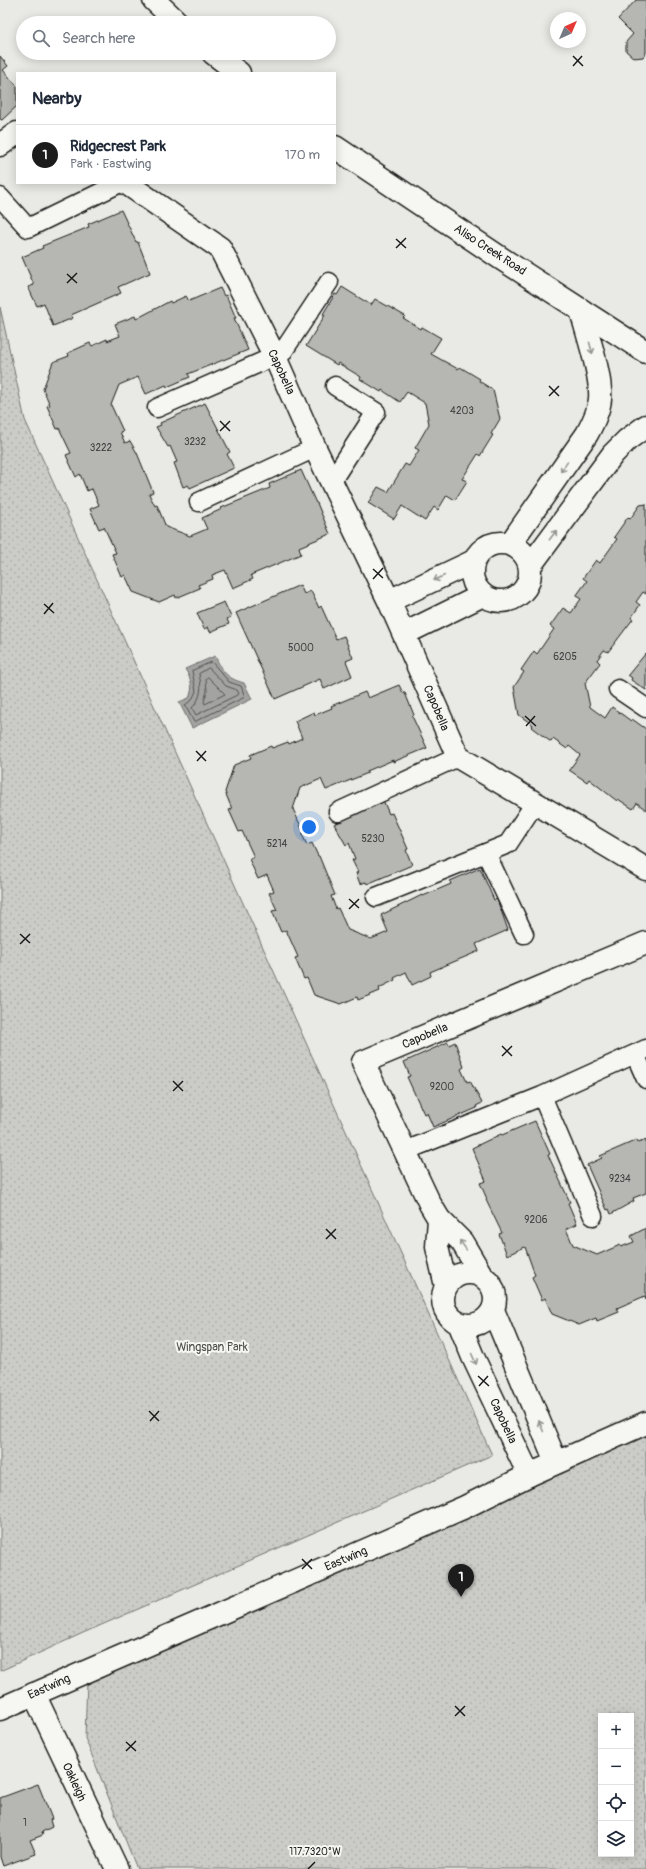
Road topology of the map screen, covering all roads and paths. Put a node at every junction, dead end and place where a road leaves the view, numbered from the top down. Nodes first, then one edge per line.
1 (154, 0) edge
2 (171, 16) edge
3 (222, 60) edge
4 (238, 72) edge
5 (16, 134) edge
6 (0, 145) edge
7 (336, 147) edge
8 (118, 184) edge
9 (127, 184) edge
10 (0, 197) edge
11 (329, 282) dead end
12 (581, 310) junction
13 (646, 352) edge
14 (275, 357) junction
15 (335, 386) dead end
16 (157, 408) dead end
17 (646, 426) edge
18 (315, 448) junction
19 (331, 482) junction
20 (199, 502) dead end
21 (510, 544) junction
22 (474, 561) junction
23 (530, 566) junction
24 (483, 595) junction
25 (390, 601) junction
26 (404, 634) junction
27 (618, 689) dead end
28 (646, 708) edge
29 (458, 757) junction
30 (535, 803) junction
31 (338, 812) dead end
32 (486, 853) junction
33 (646, 869) edge
34 (376, 897) dead end
35 (524, 934) dead end
36 (646, 943) edge
37 (641, 1052) edge
38 (646, 1079) edge
39 (542, 1096) junction
40 (405, 1151) junction
41 (593, 1216) dead end
42 (439, 1219) junction
43 (482, 1276) junction
44 (446, 1286) junction
45 (494, 1310) junction
46 (459, 1323) junction
47 (646, 1423) edge
48 (556, 1462) junction
49 (529, 1475) junction
50 (34, 1694) junction
51 (0, 1709) edge
52 (117, 1869) edge

1 - 2 street
3 - 4 street
5 - 6 street
7 - 12 street, Aliso Creek Road
8 - 10 lane
9 - 14 street, Capobella
11 - 14 lane
12 - 13 street, Aliso Creek Road
12 -> 21 street
14 - 16 lane
14 - 18 street, Capobella
15 - 19 lane
23 -> 17 street
18 - 19 street, Capobella
18 - 20 lane
19 - 25 street, Capobella
21 - 22 street
21 - 23 street
22 - 24 street
22 -> 25 street
23 - 24 street
24 - 26 street
25 - 26 street, Capobella
26 - 29 street, Capobella
27 - 28 lane
29 - 30 street
29 - 31 lane
30 - 32 lane
30 - 33 street
32 - 34 lane
32 - 35 lane
36 - 40 street, Capobella
37 - 38 lane
37 - 39 lane
39 - 40 lane
39 - 41 lane
40 - 42 street, Capobella
43 -> 42 street, Capobella
42 - 44 street, Capobella
43 - 44 street
43 - 45 street, Capobella
44 - 46 street, Capobella
45 - 46 street
48 -> 45 street, Capobella
46 -> 49 street, Capobella
47 - 48 street, Eastwing
48 - 49 street, Eastwing
49 - 50 street, Eastwing
50 - 51 street, Eastwing
50 - 52 street, Oakleigh

